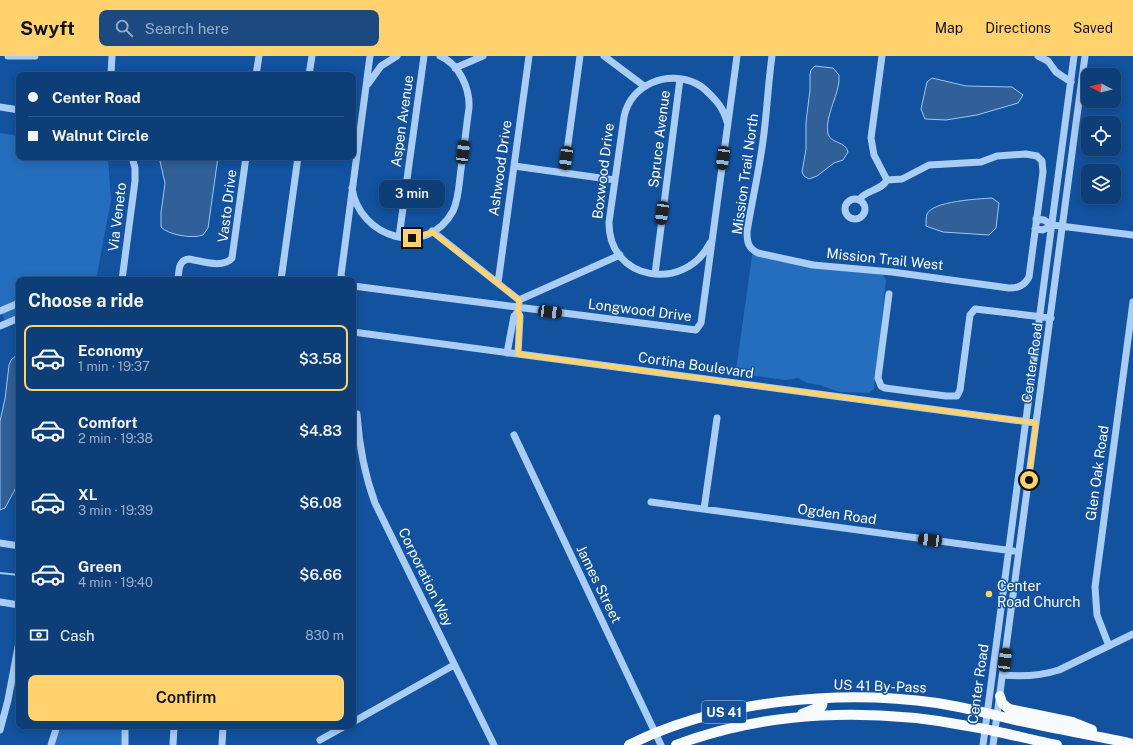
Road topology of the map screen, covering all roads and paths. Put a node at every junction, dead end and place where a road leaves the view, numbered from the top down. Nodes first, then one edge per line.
1 (8, 56) edge
2 (35, 56) edge
3 (112, 56) edge
4 (259, 56) edge
5 (312, 56) edge
6 (370, 56) edge
7 (398, 56) edge
8 (424, 56) edge
9 (440, 56) edge
10 (483, 56) edge
11 (529, 56) edge
12 (580, 56) edge
13 (604, 56) edge
14 (737, 56) edge
15 (772, 56) edge
16 (882, 56) edge
17 (1038, 56) edge
18 (1074, 56) edge
19 (1085, 56) edge
20 (455, 68) junction
21 (111, 72) edge
22 (256, 72) edge
23 (309, 72) edge
24 (680, 79) junction
25 (1071, 82) junction
26 (644, 86) junction
27 (366, 89) junction
28 (0, 107) edge
29 (16, 110) edge
30 (727, 128) junction
31 (133, 160) edge
32 (246, 160) edge
33 (298, 160) edge
34 (356, 160) edge
35 (356, 160) edge
36 (514, 166) junction
37 (564, 173) junction
38 (615, 180) junction
39 (887, 180) junction
40 (352, 188) junction
41 (859, 200) dead end
42 (1036, 218) junction
43 (1052, 225) junction
44 (1063, 226) junction
45 (1035, 229) junction
46 (432, 232) junction
47 (713, 233) junction
48 (1133, 235) edge
49 (399, 237) junction
50 (750, 247) joint
51 (620, 255) junction
52 (655, 274) junction
53 (122, 277) edge
54 (178, 277) edge
55 (281, 277) edge
56 (342, 277) edge
57 (498, 283) junction
58 (356, 286) edge
59 (889, 294) dead end
60 (519, 300) junction
61 (1133, 302) edge
62 (16, 304) edge
63 (518, 310) junction
64 (0, 311) edge
65 (1040, 316) junction
66 (1051, 318) junction
67 (16, 319) edge
68 (0, 326) edge
69 (356, 332) edge
70 (507, 353) junction
71 (518, 354) junction
72 (357, 414) dead end
73 (717, 418) dead end
74 (1025, 422) junction
75 (1036, 423) junction
76 (514, 435) dead end
77 (651, 502) dead end
78 (704, 509) junction
79 (0, 544) edge
80 (16, 546) edge
81 (1009, 550) junction
82 (1019, 552) junction
83 (0, 602) edge
84 (16, 605) edge
85 (1133, 634) edge
86 (1109, 646) junction
87 (16, 658) edge
88 (454, 665) junction
89 (1003, 675) junction
90 (1000, 696) junction
91 (823, 699) junction
92 (987, 713) junction
93 (998, 715) junction
94 (791, 719) junction
95 (356, 720) edge
96 (56, 729) edge
97 (125, 729) edge
98 (174, 729) edge
99 (223, 729) edge
100 (340, 729) edge
101 (0, 730) edge
102 (984, 730) junction
103 (995, 732) junction
104 (656, 733) junction
105 (1133, 738) edge
106 (320, 740) dead end
107 (1133, 744) edge
108 (51, 745) edge
109 (125, 745) edge
110 (173, 745) edge
111 (222, 745) edge
112 (494, 745) edge
113 (629, 745) edge
114 (661, 745) edge
115 (676, 745) edge
116 (983, 745) edge
117 (993, 745) edge
118 (1057, 745) edge

1 - 2 street
3 - 21 street
4 - 22 street
5 - 23 street
6 - 27 street
7 - 27 street
8 - 49 street, Aspen Avenue
9 - 20 street
10 - 20 street
11 - 36 street, Ashwood Drive
12 - 37 street
13 - 26 street
14 - 30 street, Longwood Drive
15 - 50 street, Mission Trail North
16 - 39 street
17 - 25 street
18 - 25 street, Center Road
19 - 44 street, Center Road
20 - 46 street
24 - 26 street, Boxwood Drive
24 - 30 street, Boxwood Drive
24 - 52 street, Spruce Avenue
25 - 43 street, Center Road
26 - 38 street, Boxwood Drive
27 - 34 street
28 - 29 street
30 - 47 street, Longwood Drive
31 - 53 street, Via Veneto
32 - 54 street, Vasto Drive
33 - 55 street
35 - 40 street
36 - 37 street
36 - 57 street, Ashwood Drive
37 - 38 street
38 - 51 street, Boxwood Drive
39 - 41 street
39 - 42 street
40 - 49 street
40 - 56 street
42 - 43 street
42 - 45 street
43 - 44 street
43 - 45 street
43 - 65 street, Center Road
44 - 48 street
44 - 66 street, Center Road
45 - 50 street, Mission Trail West
46 - 49 street
46 - 57 street
47 - 52 street, Boxwood Drive
47 - 63 street, Longwood Drive
51 - 52 street, Boxwood Drive
51 - 60 street
57 - 60 street
58 - 63 street, Longwood Drive
59 - 65 street
60 - 63 street
61 - 86 street, Glen Oak Road
62 - 64 street
63 - 70 street
63 - 71 street
65 - 66 street
65 - 74 street, Center Road
66 - 75 street, Center Road
67 - 68 street
69 - 70 street, Cortina Boulevard
70 - 71 street, Cortina Boulevard
71 - 74 street, Cortina Boulevard
72 - 88 street, Corporation Way
73 - 78 street
74 - 75 street, Cortina Boulevard
74 - 81 street, Center Road
75 - 82 street, Center Road
76 - 104 street, James Street
77 - 78 street, Ogden Road
78 - 81 street, Ogden Road
79 - 80 street
81 - 82 street, Ogden Road
81 - 92 street, Center Road
82 - 89 street, Center Road
83 - 84 street
85 - 86 street
86 - 89 street
87 - 101 street
88 - 95 street
88 - 112 street, Corporation Way
89 - 90 street, Center Road
90 - 93 street, Center Road
90 - 105 main road
91 - 92 main road, US 41 By-Pass / US 41
91 - 94 main road
91 - 104 main road, US 41 By-Pass / US 41
92 - 93 main road, US 41 By-Pass / US 41
92 - 102 street, Center Road
93 - 103 street, Center Road
93 - 107 main road, US 41 By-Pass / US 41
94 - 102 main road, US 41
94 - 115 main road, US 41
96 - 108 street
97 - 109 street
98 - 110 street
99 - 111 street
100 - 106 street
102 - 103 main road, US 41
102 - 116 street, Center Road
103 - 117 street, Center Road
103 - 118 main road, US 41
104 - 113 main road, US 41 By-Pass / US 41
104 - 114 street, James Street

